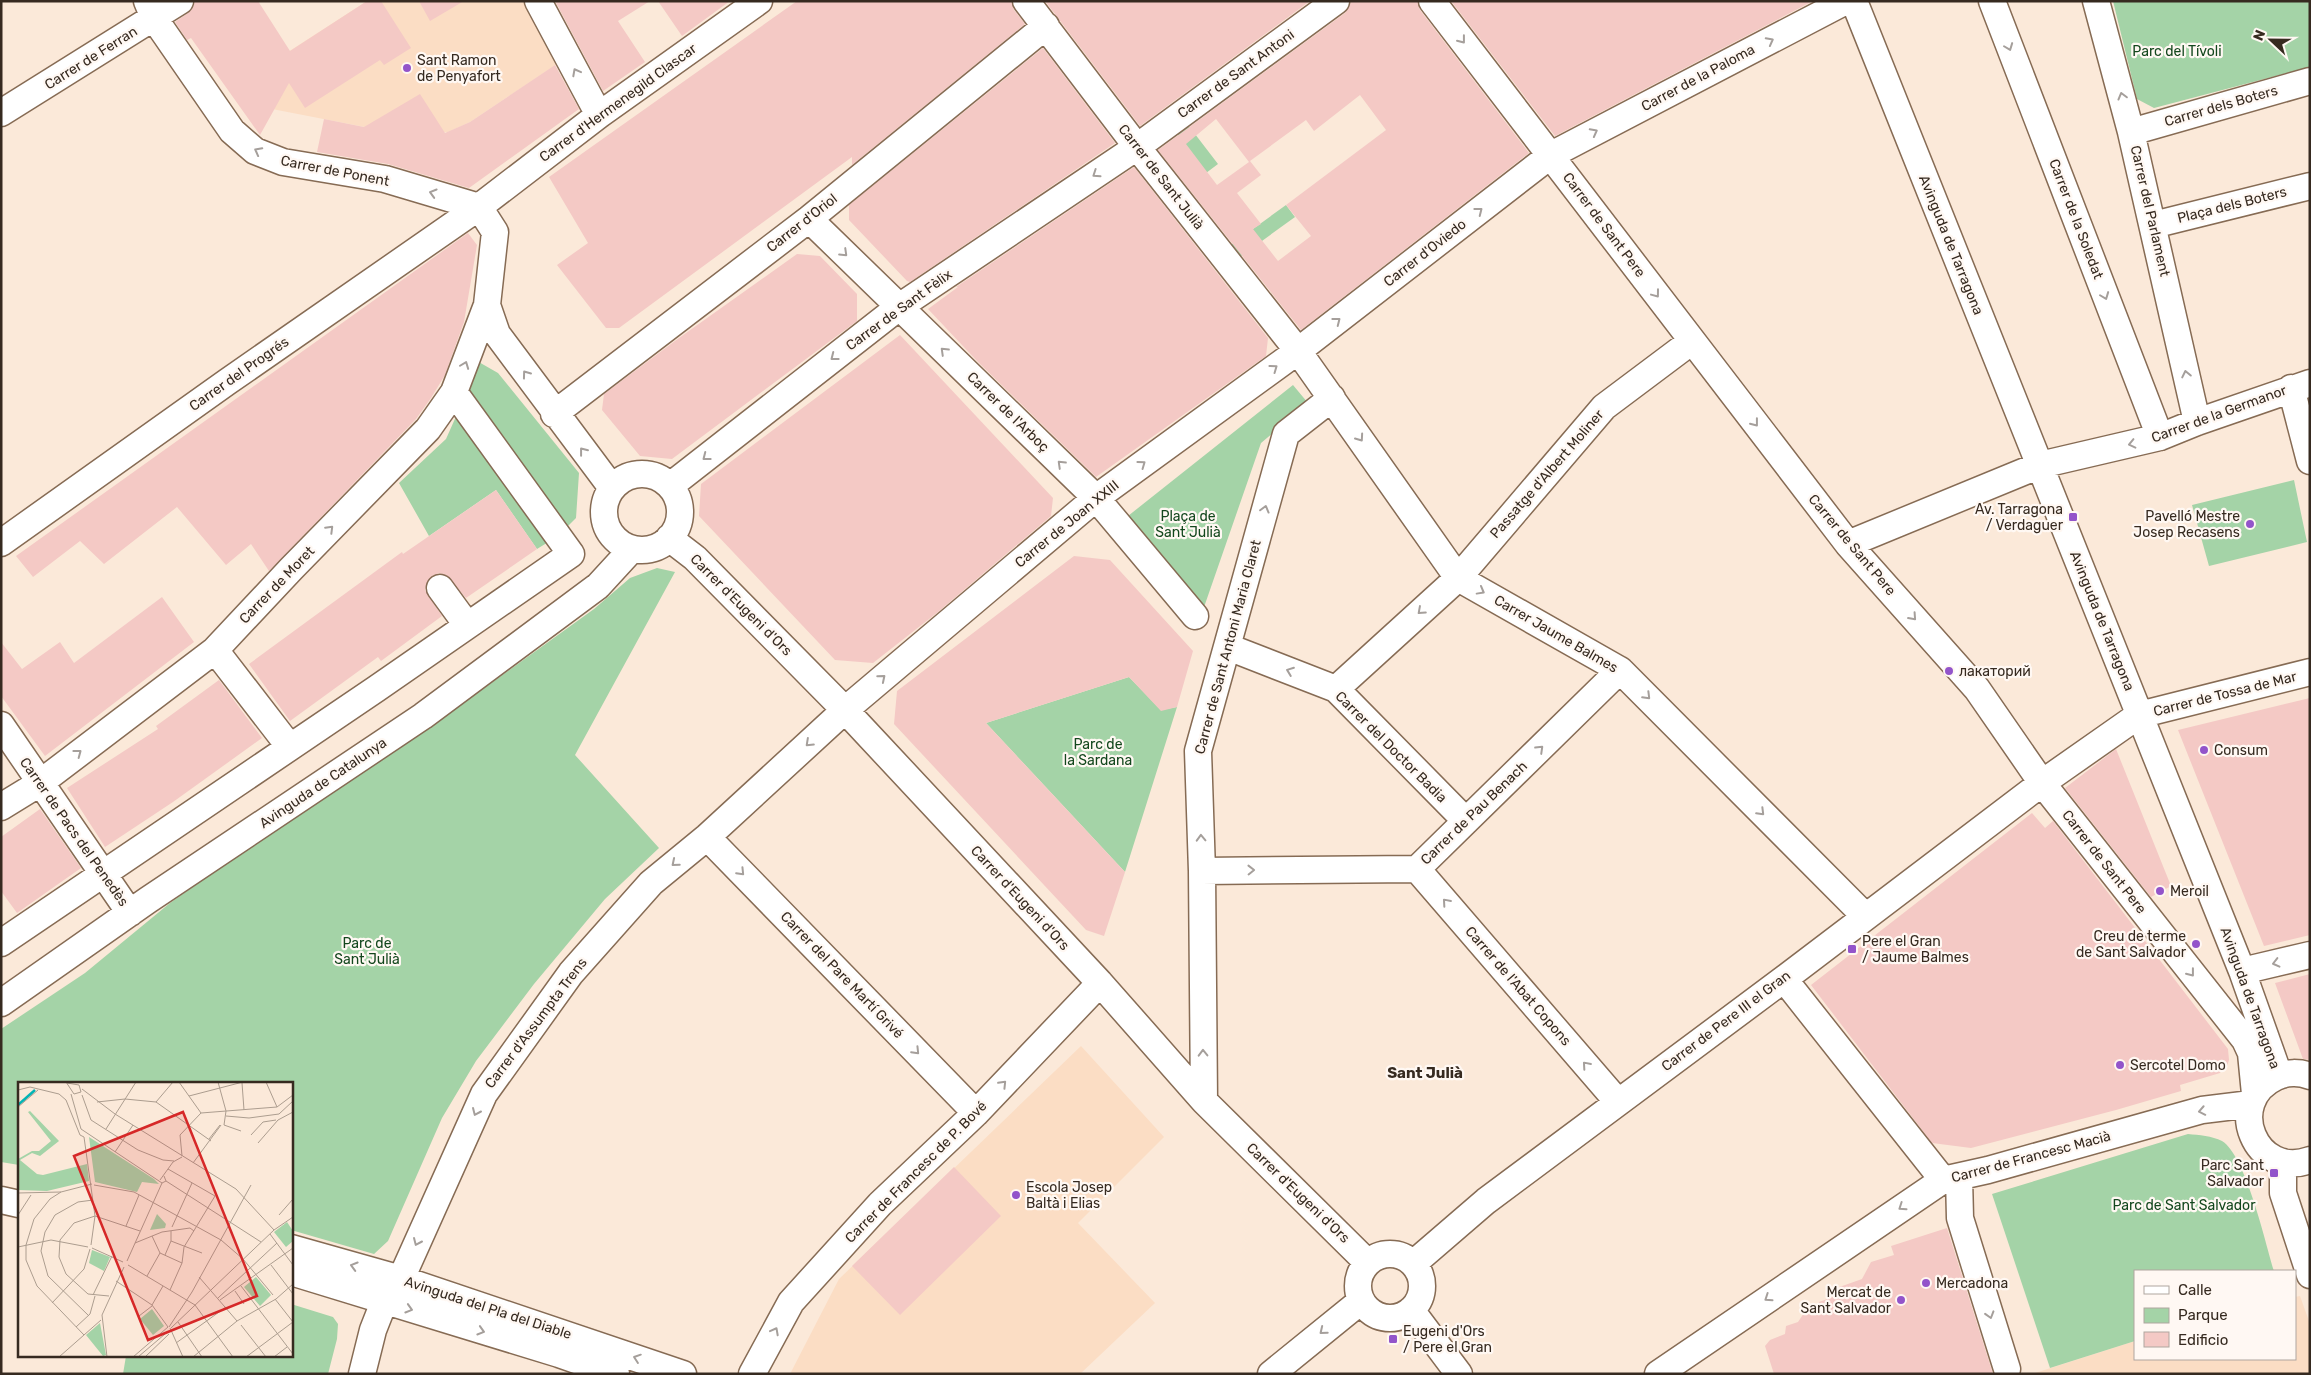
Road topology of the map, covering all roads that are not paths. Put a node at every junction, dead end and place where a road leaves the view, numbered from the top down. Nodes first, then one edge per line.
1 (180, 1) edge
2 (538, 1) edge
3 (759, 1) edge
4 (1026, 1) edge
5 (1336, 1) edge
6 (1432, 1) edge
7 (1846, 1) edge
8 (1854, 1) edge
9 (1992, 1) edge
10 (2096, 1) edge
11 (150, 10) edge
12 (1046, 26) junction
13 (2310, 82) edge
14 (1, 113) edge
15 (600, 115) junction
16 (2132, 132) junction
17 (1137, 147) junction
18 (1551, 155) junction
19 (2310, 186) edge
20 (479, 207) junction
21 (809, 219) junction
22 (2153, 225) junction
23 (487, 305) junction
24 (899, 307) junction
25 (1692, 341) junction
26 (1298, 351) junction
27 (2300, 385) edge
28 (454, 392) junction
29 (1332, 398) junction
30 (554, 414) junction
31 (2197, 422) junction
32 (2160, 437) junction
33 (2310, 461) edge
34 (2040, 465) junction
35 (670, 486) junction
36 (612, 488) junction
37 (1096, 498) junction
38 (669, 538) junction
39 (1, 543) edge
40 (1848, 544) junction
41 (632, 549) junction
42 (1458, 578) junction
43 (440, 588) dead end
44 (1195, 616) dead end
45 (467, 625) junction
46 (1228, 647) junction
47 (215, 650) junction
48 (1620, 670) junction
49 (2310, 672) edge
50 (1336, 689) junction
51 (845, 710) junction
52 (2139, 715) junction
53 (1, 725) edge
54 (289, 746) junction
55 (40, 783) junction
56 (2042, 783) junction
57 (1, 808) edge
58 (1466, 821) junction
59 (707, 837) junction
60 (1417, 868) junction
61 (1202, 871) junction
62 (103, 873) junction
63 (130, 914) junction
64 (1865, 916) junction
65 (1, 943) edge
66 (2310, 955) edge
67 (2242, 971) junction
68 (1784, 979) junction
69 (1100, 983) junction
70 (1, 1003) edge
71 (2279, 1075) junction
72 (2308, 1075) edge
73 (2253, 1099) junction
74 (1204, 1102) junction
75 (1618, 1102) junction
76 (976, 1113) junction
77 (2310, 1160) edge
78 (2283, 1162) junction
79 (1951, 1178) junction
80 (1, 1183) edge
81 (18, 1187) edge
82 (1, 1200) edge
83 (18, 1204) edge
84 (292, 1248) edge
85 (1367, 1262) junction
86 (1414, 1264) junction
87 (292, 1272) edge
88 (2310, 1275) edge
89 (401, 1279) junction
90 (1361, 1301) junction
91 (384, 1302) junction
92 (1411, 1310) junction
93 (556, 1364) edge
94 (2007, 1369) dead end
95 (362, 1374) edge
96 (616, 1374) edge
97 (683, 1374) edge
98 (752, 1374) edge
99 (1271, 1374) edge
100 (1459, 1374) edge
101 (1658, 1374) edge

1 - 11 street, Carrer de Ferran
15 -> 2 street
3 - 15 street, Carrer d'Hermenegild Clascar
4 - 12 street, Carrer de Sant Julià
5 - 17 street, Carrer de Sant Antoni
6 -> 18 street, Carrer de Sant Pere
18 -> 7 street, Carrer de la Paloma
8 - 34 street, Avinguda de Tarragona
9 -> 32 street, Carrer de la Soledat
16 -> 10 street, Carrer del Parlament
11 - 14 street, Carrer de Ferran
20 -> 11 street, Carrer de Ponent
12 - 17 street, Carrer de Sant Julià
12 - 21 street, Carrer d'Oriol
13 - 16 street, Carrer dels Boters
15 - 20 street, Carrer d'Hermenegild Clascar
16 - 22 street, Carrer del Parlament
17 -> 24 street, Carrer de Sant Fèlix
17 - 26 street, Carrer de Sant Julià
18 -> 25 street, Carrer de Sant Pere
26 -> 18 street, Carrer d'Oviedo
19 - 22 street, Plaça dels Boters
20 - 23 street
20 - 39 street, Carrer del Progrés
21 -> 24 street, Carrer de l'Arboç
21 - 30 street, Carrer d'Oriol
31 -> 22 street, Carrer del Parlament
28 -> 23 street, Carrer de Moret
30 -> 23 street
24 -> 35 street, Carrer de Sant Fèlix
37 -> 24 street, Carrer de l'Arboç
25 -> 40 street, Carrer de Sant Pere
25 - 42 street, Passatge d'Albert Moliner
26 - 29 street, Carrer Jaume Balmes
37 -> 26 street, Carrer de Joan XXIII
27 - 31 street, Carrer de la Germanor
27 - 33 street
28 - 45 street
47 -> 28 street, Carrer de Moret
29 -> 42 street, Carrer Jaume Balmes
46 -> 29 street, Carrer de Sant Antoni Maria Claret
36 -> 30 street
31 - 32 street, Carrer de la Germanor
32 -> 34 street, Carrer de la Germanor
34 - 40 street, Carrer de la Germanor
34 - 52 street, Avinguda de Tarragona
35 - 36 street
35 - 38 street
36 - 41 street
37 - 44 street, Carrer de l'Arboç
51 -> 37 street, Carrer de Joan XXIII
38 - 41 street
38 - 51 street, Carrer d'Eugeni d'Ors
40 -> 56 street, Carrer de Sant Pere
41 - 63 street, Avinguda de Catalunya
42 -> 48 street, Carrer Jaume Balmes
42 -> 50 street, Passatge d'Albert Moliner
43 - 45 street
45 - 54 street
50 -> 46 street, Carrer del Doctor Badia
61 -> 46 street, Carrer de Sant Antoni Maria Claret
47 - 54 street
55 -> 47 street, Carrer de Moret
58 -> 48 street, Carrer de Pau Benach
48 -> 64 street, Carrer Jaume Balmes
49 - 52 street, Carrer de Tossa de Mar
50 - 58 street, Carrer del Doctor Badia
51 -> 59 street, Carrer d'Assumpta Trens
51 - 69 street, Carrer d'Eugeni d'Ors
52 - 56 street, Carrer de Pere III el Gran
52 - 67 street, Avinguda de Tarragona
53 - 55 street, Carrer de Pacs del Penedès
54 - 62 street
55 - 57 street, Carrer de Moret
55 - 62 street, Carrer de Pacs del Penedès
56 - 64 street, Carrer de Pere III el Gran
56 -> 73 street, Carrer de Sant Pere
58 - 60 street, Carrer de Pau Benach
59 -> 76 street, Carrer del Pare Martí Grivé
59 -> 89 street, Carrer d'Assumpta Trens
61 -> 60 street, Carrer de Pau Benach
75 -> 60 street, Carrer de l'Abat Copons
74 -> 61 street, Carrer de Sant Antoni Maria Claret
62 - 63 street, Carrer de Pacs del Penedès
62 - 65 street
63 - 70 street, Avinguda de Catalunya
64 - 68 street, Carrer de Pere III el Gran
66 -> 67 street
67 - 71 street, Avinguda de Tarragona
68 - 75 street, Carrer de Pere III el Gran
68 - 79 street
69 - 74 street, Carrer d'Eugeni d'Ors
76 -> 69 street, Carrer de Francesc de P. Bové
71 - 72 street
71 - 73 street
73 - 78 street, Carrer de Sant Pere
73 -> 79 street, Carrer de Francesc Macià
74 - 85 street, Carrer d'Eugeni d'Ors
75 - 86 street, Carrer de Pere III el Gran
98 -> 76 street, Carrer de Francesc de P. Bové
77 - 78 street
78 - 88 street
79 -> 94 street
79 -> 101 street, Carrer de Francesc Macià
80 - 81 street
82 - 83 street
89 -> 84 street, Avinguda del Pla del Diable
85 - 86 street
85 - 90 street
86 - 92 street
87 - 91 street, Avinguda del Pla del Diable
97 -> 89 street, Avinguda del Pla del Diable
90 - 92 street
90 -> 99 street
91 -> 93 street, Avinguda del Pla del Diable
91 - 95 street
92 - 100 street
93 - 96 street, Avinguda del Pla del Diable

